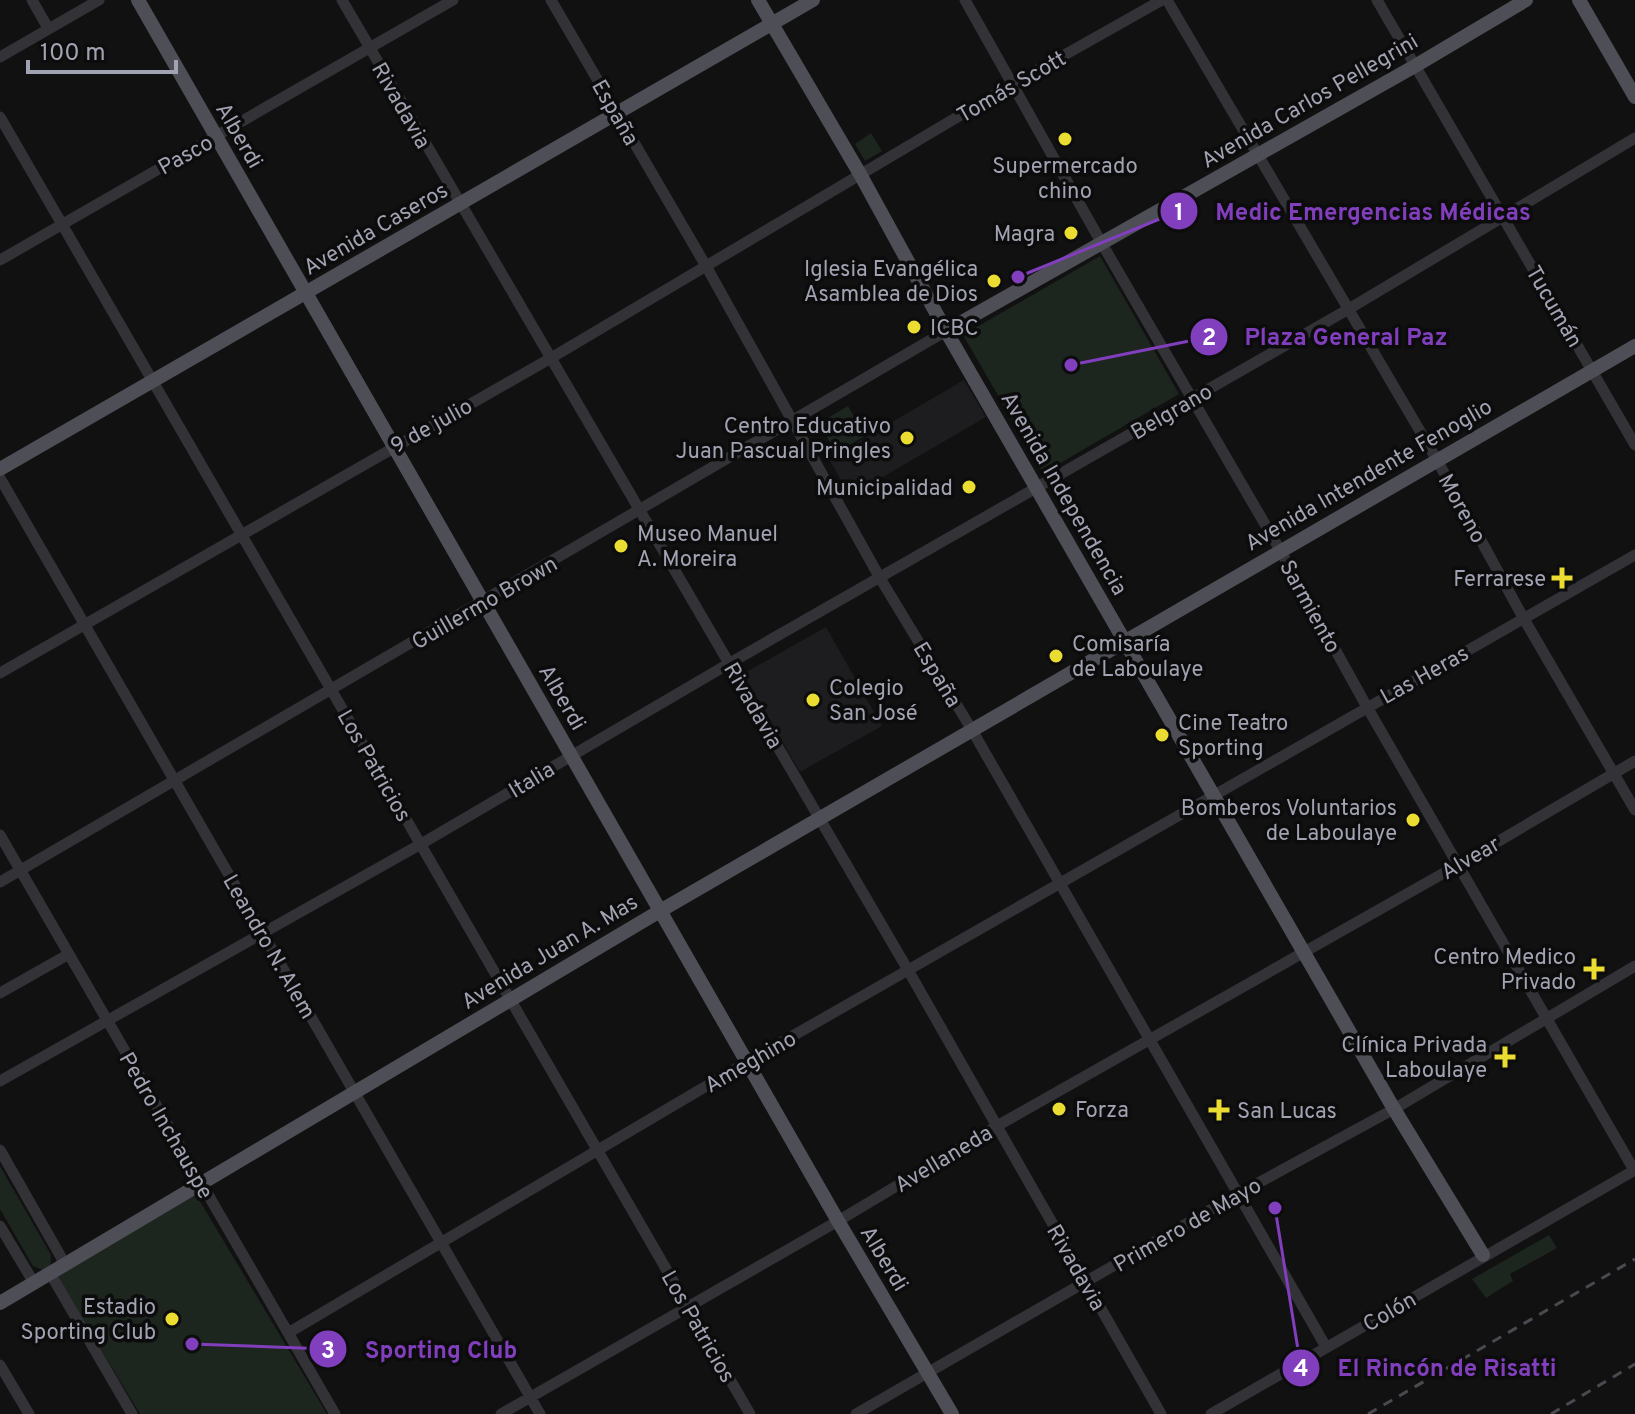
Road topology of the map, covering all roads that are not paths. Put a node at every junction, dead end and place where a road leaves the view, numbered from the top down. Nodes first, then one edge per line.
1 (32, 0) edge
2 (99, 0) edge
3 (138, 0) edge
4 (342, 0) edge
5 (453, 0) edge
6 (551, 0) edge
7 (758, 0) edge
8 (813, 0) edge
9 (965, 0) edge
10 (1164, 0) edge
11 (1377, 0) edge
12 (1526, 0) edge
13 (1579, 0) edge
14 (771, 24) junction
15 (48, 28) junction
16 (370, 49) junction
17 (0, 57) edge
18 (1415, 66) junction
19 (1013, 84) junction
20 (1635, 97) edge
21 (617, 113) junction
22 (0, 117) edge
23 (216, 137) junction
24 (1635, 138) edge
25 (1256, 156) junction
26 (860, 174) junction
27 (460, 205) junction
28 (1503, 218) junction
29 (62, 224) junction
30 (1101, 242) junction
31 (0, 260) edge
32 (706, 266) junction
33 (306, 294) junction
34 (1347, 310) junction
35 (946, 331) junction
36 (1635, 346) edge
37 (551, 358) junction
38 (1593, 371) junction
39 (152, 380) junction
40 (1192, 399) junction
41 (794, 421) junction
42 (1635, 445) edge
43 (393, 446) junction
44 (1437, 460) junction
45 (0, 469) edge
46 (0, 478) edge
47 (1037, 488) junction
48 (641, 510) junction
49 (241, 534) junction
50 (1280, 550) junction
51 (1635, 555) edge
52 (880, 578) junction
53 (483, 603) junction
54 (1524, 619) junction
55 (84, 624) junction
56 (1125, 642) junction
57 (730, 663) junction
58 (0, 673) edge
59 (331, 690) junction
60 (1367, 707) junction
61 (972, 730) junction
62 (571, 755) junction
63 (1635, 761) edge
64 (1614, 773) junction
65 (175, 780) junction
66 (1214, 795) junction
67 (1635, 810) edge
68 (820, 819) junction
69 (0, 835) edge
70 (421, 844) junction
71 (1458, 865) junction
72 (20, 870) junction
73 (0, 882) edge
74 (1059, 884) junction
75 (660, 911) junction
76 (262, 932) junction
77 (1304, 950) junction
78 (69, 954) junction
79 (1635, 966) edge
80 (908, 970) junction
81 (0, 993) edge
82 (510, 999) junction
83 (1549, 1018) junction
84 (107, 1019) junction
85 (1148, 1038) junction
86 (747, 1062) junction
87 (0, 1081) edge
88 (355, 1092) junction
89 (1394, 1109) junction
90 (997, 1126) junction
91 (0, 1150) edge
92 (598, 1151) junction
93 (1635, 1170) edge
94 (202, 1185) junction
95 (1238, 1194) junction
96 (838, 1221) junction
97 (0, 1226) edge
98 (441, 1243) junction
99 (1483, 1255) junction
100 (65, 1264) junction
101 (50, 1273) junction
102 (1086, 1282) junction
103 (34, 1283) junction
104 (0, 1303) edge
105 (688, 1307) junction
106 (288, 1333) junction
107 (1326, 1347) junction
108 (0, 1365) edge
109 (927, 1371) junction
110 (530, 1397) junction
111 (29, 1414) edge
112 (132, 1414) edge
113 (335, 1414) edge
114 (501, 1414) edge
115 (540, 1414) edge
116 (750, 1414) edge
117 (856, 1414) edge
118 (952, 1414) edge
119 (1161, 1414) edge
120 (1211, 1414) edge

1 - 15 street
2 - 15 street
3 - 23 main road, Alberdi
4 - 16 street, Rivadavia
5 - 16 street, Pasco
6 - 21 street, España
7 - 14 main road, Avenida Independencia
8 - 14 main road, Avenida Caseros
9 - 19 street, Sarmiento
10 - 19 street, Tomás Scott
10 - 25 street, Moreno
11 - 18 street, Tucumán
12 - 18 main road, Avenida Carlos Pellegrini
13 - 20 main road
14 - 21 main road, Avenida Caseros
14 - 26 main road, Avenida Independencia
15 - 17 street
16 - 23 street, Pasco
16 - 27 street, Rivadavia
18 - 25 main road, Avenida Carlos Pellegrini
18 - 28 street, Tucumán
19 - 26 street, Tomás Scott
19 - 30 street, Sarmiento
21 - 27 main road, Avenida Caseros
21 - 32 street, España
22 - 29 street, Los Patricios
23 - 29 street, Pasco
23 - 33 main road, Alberdi
24 - 28 street, Belgrano
25 - 30 main road, Avenida Carlos Pellegrini
25 - 34 street, Moreno
26 - 32 street, 9 de julio
26 - 35 main road, Avenida Independencia
27 - 33 main road, Avenida Caseros
27 - 37 street, Rivadavia
28 - 34 street, Belgrano
28 - 38 street, Tucumán
29 - 31 street, Pasco
29 - 39 street, Los Patricios
30 - 35 main road, Avenida Carlos Pellegrini
30 - 40 street, Sarmiento
32 - 37 street, 9 de julio
32 - 41 street, España
33 - 39 main road, Avenida Caseros
33 - 43 main road, Alberdi
34 - 40 street, Belgrano
34 - 44 street, Moreno
35 - 41 street, Guillermo Brown
35 - 47 main road, Avenida Independencia
36 - 38 main road, Avenida Intendente Fenoglio
37 - 43 street, 9 de julio
37 - 48 street, Rivadavia
38 - 42 street, Tucumán
38 - 44 main road, Avenida Intendente Fenoglio
39 - 45 main road, Avenida Caseros
39 - 49 street, Los Patricios
40 - 47 street, Belgrano
40 - 50 street, Sarmiento
41 - 48 street, Guillermo Brown
41 - 52 street, España
43 - 49 street, 9 de julio
43 - 53 main road, Alberdi
44 - 50 main road, Avenida Intendente Fenoglio
44 - 54 street, Moreno
46 - 55 street, Leandro N. Alem
47 - 52 street, Italia
47 - 56 main road, Avenida Independencia
48 - 53 street, Guillermo Brown
48 - 57 street, Rivadavia
49 - 55 street, 9 de julio
49 - 59 street, Los Patricios
50 - 56 main road, Avenida Intendente Fenoglio
50 - 60 street, Sarmiento
51 - 54 street, Las Heras
52 - 57 street, Italia
52 - 61 street, España
53 - 59 street, Guillermo Brown
53 - 62 main road, Alberdi
54 - 60 street, Las Heras
54 - 64 street, Moreno
55 - 58 street, 9 de julio
55 - 65 street, Leandro N. Alem
56 - 61 main road, Avenida Juan A. Mas
56 - 66 main road, Avenida Independencia
57 - 62 street, Italia
57 - 68 street, Rivadavia
59 - 65 street, Guillermo Brown
59 - 70 street, Los Patricios
60 - 66 street, Las Heras
60 - 71 street, Sarmiento
61 - 68 main road, Avenida Juan A. Mas
61 - 74 street, España
62 - 70 street, Italia
62 - 75 main road, Alberdi
63 - 64 street, Alvear
64 - 67 street, Moreno
64 - 71 street, Alvear
65 - 72 street, Guillermo Brown
65 - 76 street, Leandro N. Alem
66 - 74 street, Ameghino
66 - 77 main road, Avenida Independencia
68 - 75 main road, Avenida Juan A. Mas
68 - 80 street, Rivadavia
69 - 72 street, Pedro Inchauspe
70 - 76 street, Italia
70 - 82 street, Los Patricios
71 - 77 street, Alvear
71 - 83 street, Sarmiento
72 - 73 street, Guillermo Brown
72 - 78 street, Pedro Inchauspe
74 - 80 street, Ameghino
74 - 85 street, España
75 - 82 main road, Avenida Juan A. Mas
75 - 86 main road, Alberdi
76 - 84 street, Italia
76 - 88 street, Leandro N. Alem
77 - 85 street, Avellaneda
77 - 89 main road, Avenida Independencia
78 - 81 street
78 - 84 street, Pedro Inchauspe
79 - 83 street, Primero de Mayo
80 - 86 street, Ameghino
80 - 90 street, Rivadavia
82 - 88 main road, Avenida Juan A. Mas
82 - 92 street, Los Patricios
83 - 89 street, Primero de Mayo
83 - 93 street, Sarmiento
84 - 87 street, Italia
84 - 94 street, Pedro Inchauspe
85 - 90 street, Avellaneda
85 - 95 street, España
86 - 92 street, Ameghino
86 - 96 main road, Alberdi
88 - 94 main road, Avenida Juan A. Mas
88 - 98 street, Leandro N. Alem
89 - 95 street, Primero de Mayo
89 - 99 main road, Avenida Independencia
90 - 96 street, Avellaneda
90 - 102 street, Rivadavia
91 - 100 street
92 - 98 street, Ameghino
92 - 105 street, Los Patricios
93 - 99 street, Colón
94 - 100 main road, Avenida Juan A. Mas
94 - 106 street, Pedro Inchauspe
95 - 102 street, Primero de Mayo
95 - 107 street, España
96 - 105 street, Avellaneda
96 - 109 main road, Alberdi
97 - 103 street
98 - 106 street, Ameghino
98 - 110 street, Leandro N. Alem
99 - 107 street, Colón
100 - 101 main road, Avenida Juan A. Mas
101 - 103 main road, Avenida Juan A. Mas
101 - 112 street
102 - 109 street, Primero de Mayo
102 - 119 street, Rivadavia
103 - 104 main road, Avenida Juan A. Mas
105 - 110 street, Avellaneda
105 - 116 street, Los Patricios
106 - 113 street, Pedro Inchauspe
107 - 120 street, Colón
108 - 111 street
109 - 117 street, Primero de Mayo
109 - 118 main road, Alberdi
110 - 114 street, Avellaneda
110 - 115 street, Leandro N. Alem

